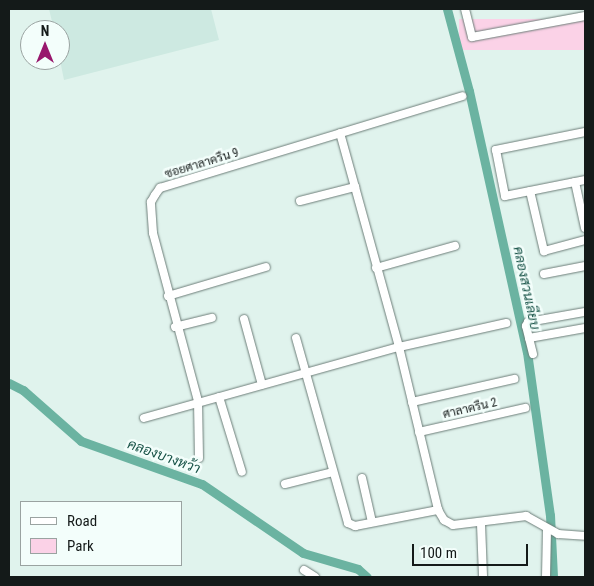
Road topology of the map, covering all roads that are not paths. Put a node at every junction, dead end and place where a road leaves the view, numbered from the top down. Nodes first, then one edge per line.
1 (465, 9) edge
2 (585, 16) edge
3 (462, 96) dead end
4 (585, 132) edge
5 (340, 133) junction
6 (585, 180) edge
7 (575, 182) junction
8 (355, 187) junction
9 (530, 191) junction
10 (300, 202) dead end
11 (585, 228) edge
12 (585, 240) edge
13 (455, 246) dead end
14 (585, 266) edge
15 (266, 267) dead end
16 (376, 268) junction
17 (544, 274) dead end
18 (168, 296) junction
19 (585, 312) edge
20 (212, 318) dead end
21 (244, 319) dead end
22 (506, 323) dead end
23 (175, 327) junction
24 (585, 328) edge
25 (296, 338) dead end
26 (529, 338) junction
27 (399, 347) junction
28 (533, 354) dead end
29 (304, 373) junction
30 (514, 379) dead end
31 (262, 385) junction
32 (219, 397) junction
33 (198, 401) junction
34 (412, 402) junction
35 (525, 408) dead end
36 (144, 418) dead end
37 (420, 432) junction
38 (199, 458) dead end
39 (242, 472) dead end
40 (333, 472) junction
41 (362, 478) dead end
42 (286, 484) dead end
43 (438, 510) junction
44 (372, 522) junction
45 (481, 524) junction
46 (548, 529) junction
47 (585, 536) edge
48 (304, 570) dead end
49 (315, 577) edge
50 (483, 577) edge
51 (546, 577) edge

1 - 2 street
3 - 5 street, ซอยศาลาครืน 9
4 - 9 street
5 - 8 street
5 - 18 street, ซอยศาลาครืน 9
6 - 7 street
7 - 9 street
7 - 11 street
8 - 10 street
8 - 16 street
9 - 12 street
13 - 16 street
14 - 17 street
15 - 18 street
16 - 27 street
18 - 23 street, ซอยศาลาครืน 9
19 - 26 street
20 - 23 street
21 - 31 street
22 - 27 street
23 - 33 street, ซอยศาลาครืน 9
24 - 26 street
25 - 29 street
26 - 28 street
27 - 29 street
27 - 34 street
29 - 31 street
29 - 40 street
30 - 34 street
31 - 32 street
32 - 33 street
32 - 39 street
33 - 36 street
33 - 38 street, ซอยศาลาครืน 9
34 - 37 street
35 - 37 street, ศาลาครืน 2
37 - 43 street
40 - 42 street
40 - 44 street
41 - 44 street
43 - 44 street
43 - 45 street
45 - 46 street
45 - 50 street
46 - 47 street
46 - 51 street
48 - 49 street

